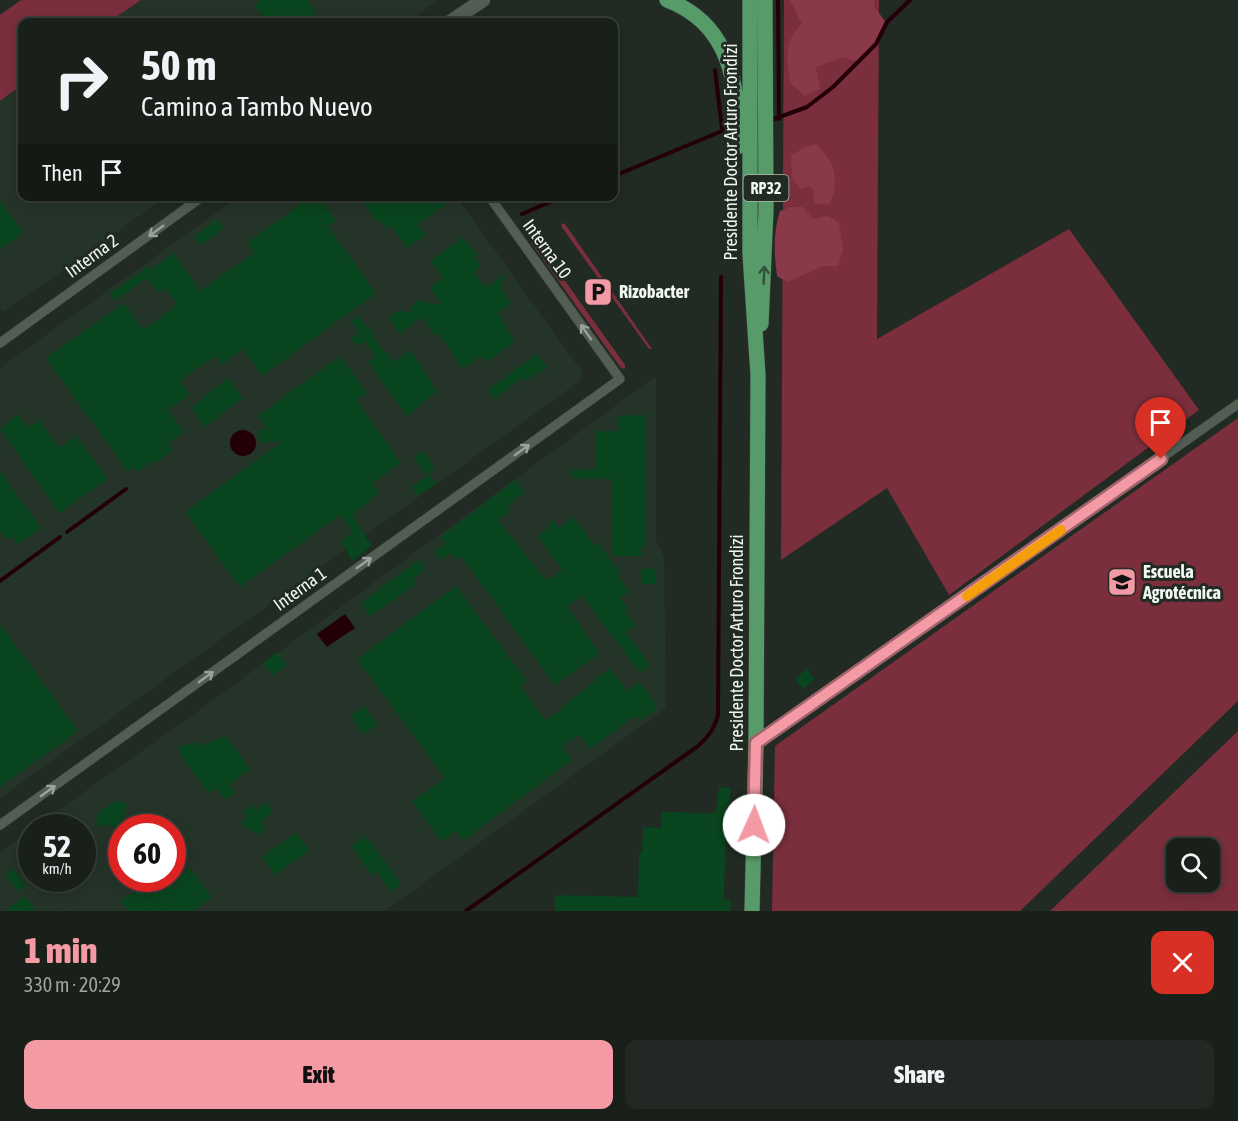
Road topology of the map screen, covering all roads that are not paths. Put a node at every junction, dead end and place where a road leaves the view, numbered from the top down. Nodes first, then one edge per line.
1 (483, 0) edge
2 (667, 0) edge
3 (750, 0) edge
4 (760, 0) edge
5 (765, 0) edge
6 (456, 18) edge
7 (766, 184) junction
8 (196, 201) edge
9 (493, 201) edge
10 (750, 254) junction
11 (0, 343) edge
12 (758, 375) junction
13 (620, 379) joint
14 (1238, 404) edge
15 (756, 743) junction
16 (0, 825) edge
17 (752, 911) edge

1 - 6 street
2 - 10 main road
3 - 10 main road, Presidente Doctor Arturo Frondizi / RP32
4 - 7 main road
5 - 7 main road, Presidente Doctor Arturo Frondizi / RP32
12 -> 7 main road, Presidente Doctor Arturo Frondizi / RP32
8 -> 11 street, Interna 2
13 -> 9 street, Interna 10
10 - 12 main road, Presidente Doctor Arturo Frondizi / RP32
12 - 15 main road, Presidente Doctor Arturo Frondizi / RP32
16 -> 13 street, Interna 1
14 - 15 street
15 - 17 main road, Presidente Doctor Arturo Frondizi / RP32

